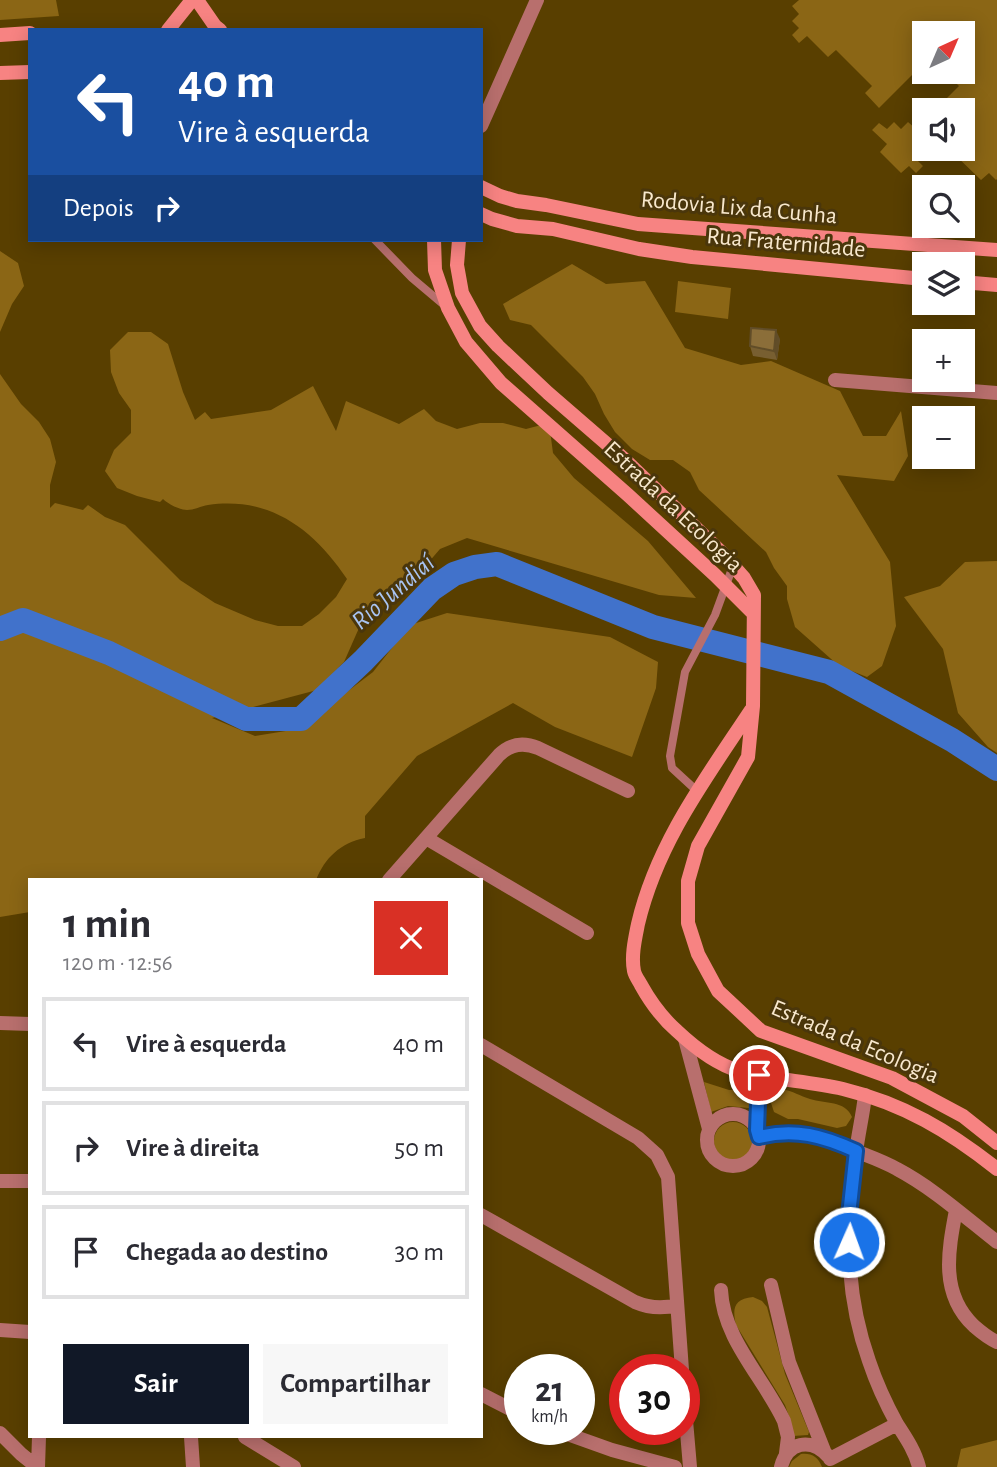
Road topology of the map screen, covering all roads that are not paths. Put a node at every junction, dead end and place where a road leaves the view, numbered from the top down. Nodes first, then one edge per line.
1 (195, 0) edge
2 (537, 0) edge
3 (170, 28) edge
4 (215, 28) edge
5 (28, 33) edge
6 (0, 35) edge
7 (0, 72) edge
8 (28, 72) edge
9 (483, 122) edge
10 (483, 188) edge
11 (483, 215) edge
12 (377, 242) edge
13 (434, 242) edge
14 (459, 242) edge
15 (997, 250) edge
16 (912, 278) edge
17 (975, 283) edge
18 (997, 285) edge
19 (448, 308) junction
20 (835, 380) dead end
21 (997, 393) edge
22 (733, 566) junction
23 (726, 586) junction
24 (753, 613) junction
25 (753, 706) junction
26 (628, 791) dead end
27 (697, 791) junction
28 (426, 838) junction
29 (391, 878) edge
30 (587, 933) dead end
31 (0, 1023) edge
32 (28, 1024) edge
33 (685, 1039) junction
34 (483, 1046) edge
35 (759, 1075) junction
36 (865, 1095) junction
37 (709, 1129) junction
38 (758, 1133) junction
39 (997, 1143) edge
40 (856, 1151) junction
41 (997, 1169) edge
42 (0, 1181) edge
43 (28, 1181) edge
44 (956, 1210) junction
45 (483, 1216) edge
46 (997, 1242) edge
47 (771, 1285) dead end
48 (721, 1290) dead end
49 (677, 1306) junction
50 (0, 1329) edge
51 (28, 1332) edge
52 (997, 1342) edge
53 (681, 1354) edge
54 (483, 1395) edge
55 (504, 1406) edge
56 (897, 1423) junction
57 (0, 1433) edge
58 (39, 1438) edge
59 (191, 1438) edge
60 (247, 1438) edge
61 (595, 1444) edge
62 (688, 1445) edge
63 (783, 1460) edge
64 (829, 1460) edge
65 (38, 1467) edge
66 (193, 1467) edge
67 (294, 1467) edge
68 (675, 1467) edge
69 (690, 1467) edge
70 (919, 1467) edge

1 - 3 street
1 - 4 street
2 - 9 street
5 - 6 street
7 - 8 street
10 - 15 street, Rodovia Lix da Cunha
11 - 16 street, Rua Fraternidade
12 - 19 lane
13 - 19 street, Estrada da Ecologia
14 - 22 street, Estrada da Ecologia
17 - 18 street
19 - 23 street, Estrada da Ecologia
20 - 21 street
22 - 23 lane
22 - 24 street, Estrada da Ecologia
23 - 24 street, Estrada da Ecologia
23 - 27 lane
24 - 25 street
25 - 27 street, Estrada da Ecologia
25 - 39 street, Estrada da Ecologia
26 - 28 street
27 - 33 street, Estrada da Ecologia
28 - 29 street
28 - 30 street
31 - 32 street
33 - 35 street, Estrada da Ecologia
33 - 37 street
34 - 49 street
35 - 36 street, Estrada da Ecologia
35 - 38 street
36 - 40 street
36 - 41 street, Estrada da Ecologia
37 - 38 street
37 - 38 street
38 - 40 street
40 - 44 street
40 - 56 street
42 - 43 street
44 - 46 street
44 - 52 street
45 - 49 street
47 - 64 street
48 - 63 street
49 - 53 street
50 - 51 street
54 - 55 street
56 - 64 street
56 - 70 street
57 - 65 street
58 - 65 street
59 - 66 street
60 - 67 street
61 - 68 street
62 - 69 street
63 - 64 street

